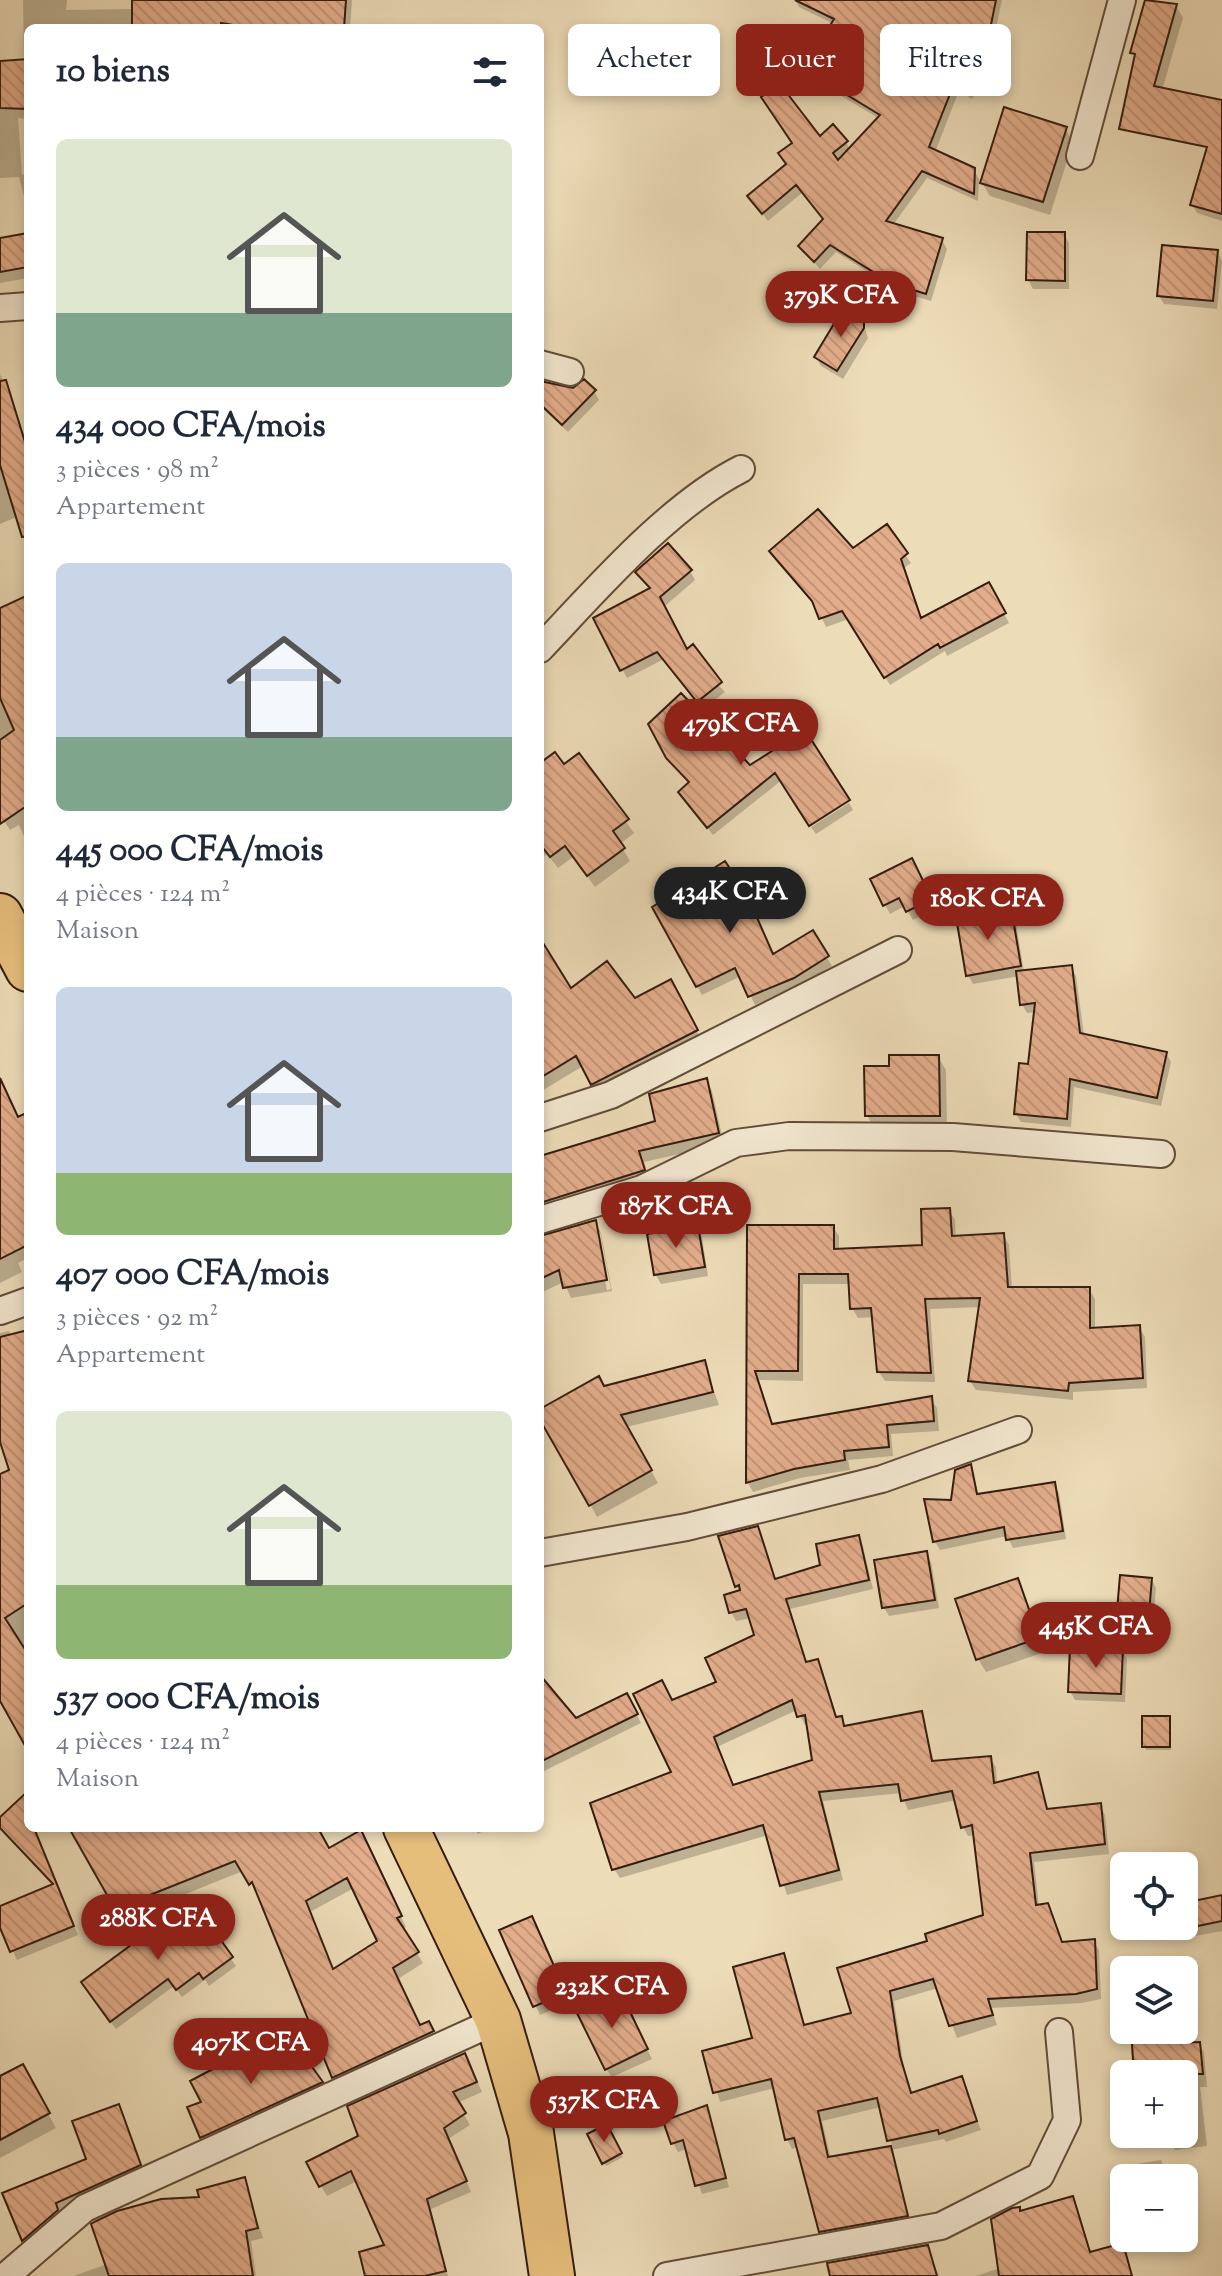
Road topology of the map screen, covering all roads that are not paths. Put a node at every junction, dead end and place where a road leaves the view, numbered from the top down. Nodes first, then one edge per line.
1 (1122, 0) edge
2 (1080, 156) dead end
3 (24, 306) edge
4 (0, 308) edge
5 (544, 365) edge
6 (570, 372) dead end
7 (741, 469) dead end
8 (544, 645) edge
9 (0, 916) edge
10 (898, 950) dead end
11 (24, 961) edge
12 (544, 1117) edge
13 (1161, 1154) dead end
14 (544, 1219) edge
15 (24, 1302) edge
16 (0, 1311) edge
17 (1018, 1430) dead end
18 (544, 1552) edge
19 (408, 1832) edge
20 (498, 2020) junction
21 (1059, 2032) dead end
22 (6, 2276) edge
23 (552, 2276) edge
24 (667, 2276) edge

1 - 2 street
3 - 4 street
5 - 6 street
7 - 8 street
9 - 11 highway
10 - 12 street
13 - 14 street
15 - 16 street
17 - 18 street
19 - 20 highway
20 - 22 street
20 - 23 highway
21 - 24 street

